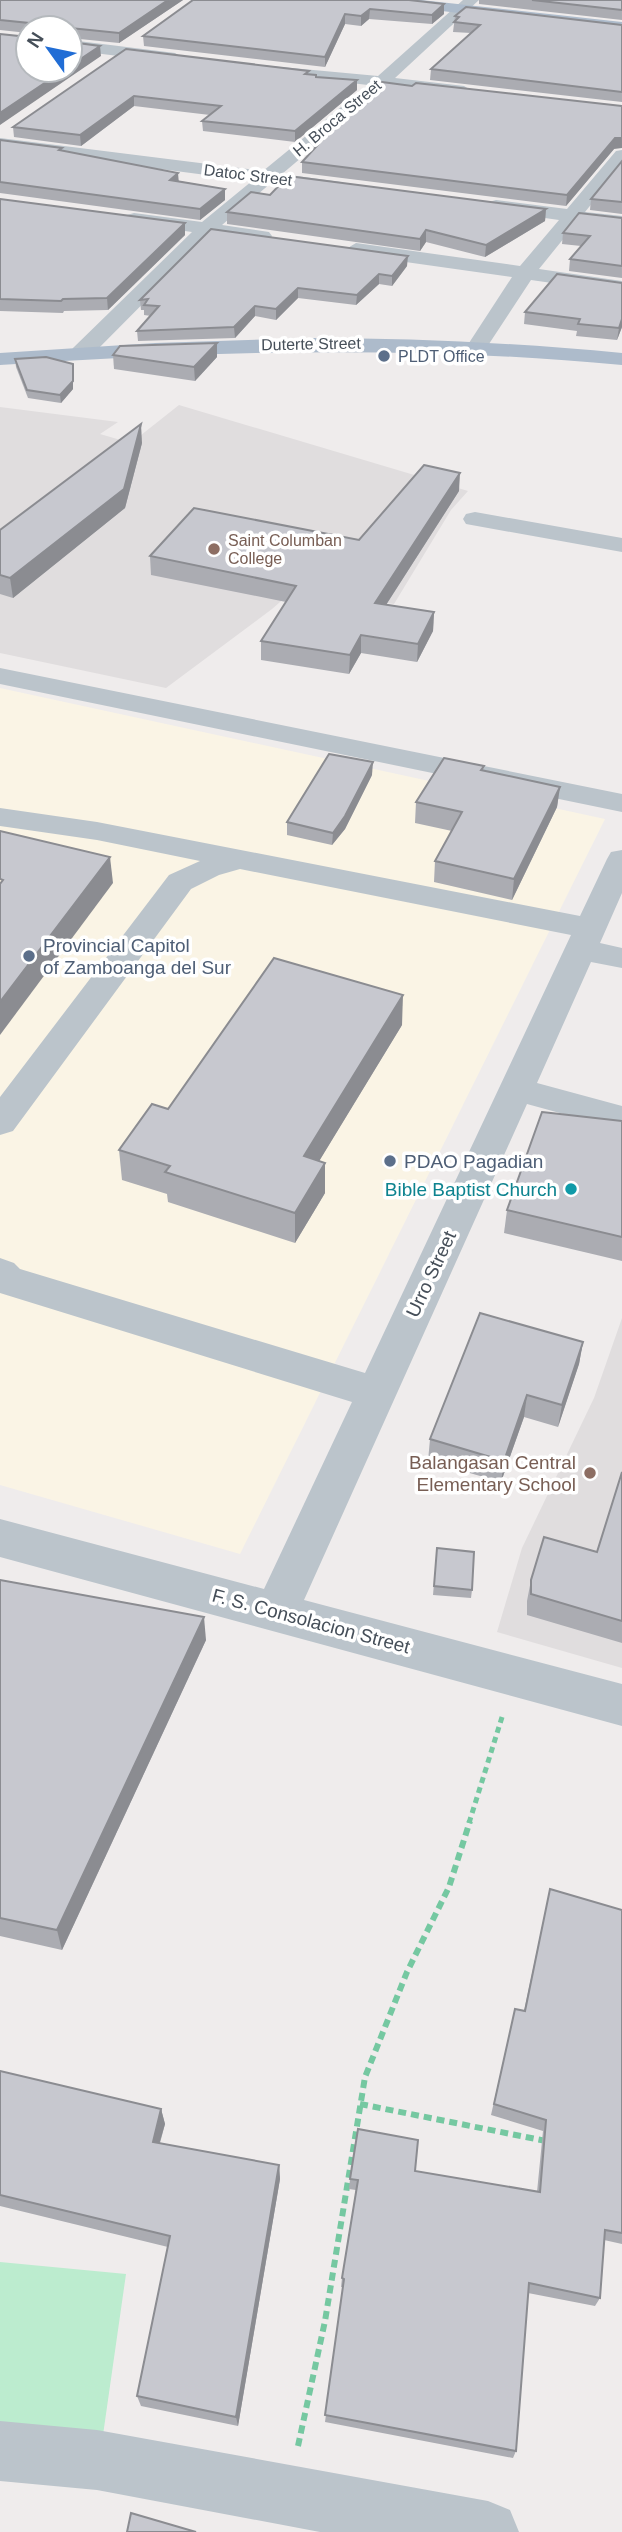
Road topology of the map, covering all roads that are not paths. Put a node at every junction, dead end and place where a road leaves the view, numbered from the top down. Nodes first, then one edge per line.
1 (382, 0) edge
2 (469, 2) edge
3 (622, 17) edge
4 (622, 27) edge
5 (144, 37) edge
6 (84, 48) edge
7 (123, 52) junction
8 (191, 60) edge
9 (246, 66) edge
10 (101, 67) edge
11 (382, 81) junction
12 (475, 92) edge
13 (4, 136) edge
14 (622, 155) edge
15 (266, 177) junction
16 (349, 187) edge
17 (474, 203) edge
18 (570, 215) junction
19 (117, 216) edge
20 (622, 222) edge
21 (207, 229) junction
22 (276, 238) edge
23 (331, 246) edge
24 (525, 273) junction
25 (622, 287) edge
26 (478, 346) junction
27 (81, 353) junction
28 (0, 359) edge
29 (622, 359) edge
30 (475, 519) dead end
31 (622, 545) edge
32 (0, 676) edge
33 (622, 803) edge
34 (0, 817) edge
35 (242, 858) junction
36 (622, 859) edge
37 (584, 938) junction
38 (622, 958) edge
39 (516, 1089) junction
40 (622, 1118) edge
41 (0, 1122) edge
42 (0, 1273) edge
43 (376, 1393) junction
44 (0, 1538) edge
45 (276, 1612) junction
46 (622, 1705) edge
47 (0, 2451) edge
48 (488, 2532) edge

1 - 2 main road
2 - 3 main road
2 - 4 main road
2 - 11 street, H. Broca Street
5 - 7 street
6 - 7 street
7 - 8 street
7 - 10 street
9 - 11 street
11 - 12 street
11 - 15 street, H. Broca Street
13 - 15 street, Datoc Street
14 - 18 street
15 - 16 street, Datoc Street
15 - 21 street, H. Broca Street
17 - 18 street
18 - 20 street
18 - 24 street
19 - 21 street
21 - 22 street
21 - 27 street, H. Broca Street
23 - 24 street
24 - 25 street
24 - 26 street
26 - 27 main road, Duterte Street
26 - 29 main road, Duterte Street
27 - 28 main road, Duterte Street
30 - 31 street
32 - 33 street
34 - 35 street
35 - 37 street
35 - 41 street
36 - 37 street, Urro Street
37 - 38 street
37 - 39 street, Urro Street
39 - 40 street
39 - 43 street, Urro Street
42 - 43 street
43 - 45 street, Urro Street
44 - 45 street, F. S. Consolacion Street
45 - 46 street, F. S. Consolacion Street
47 - 48 street

